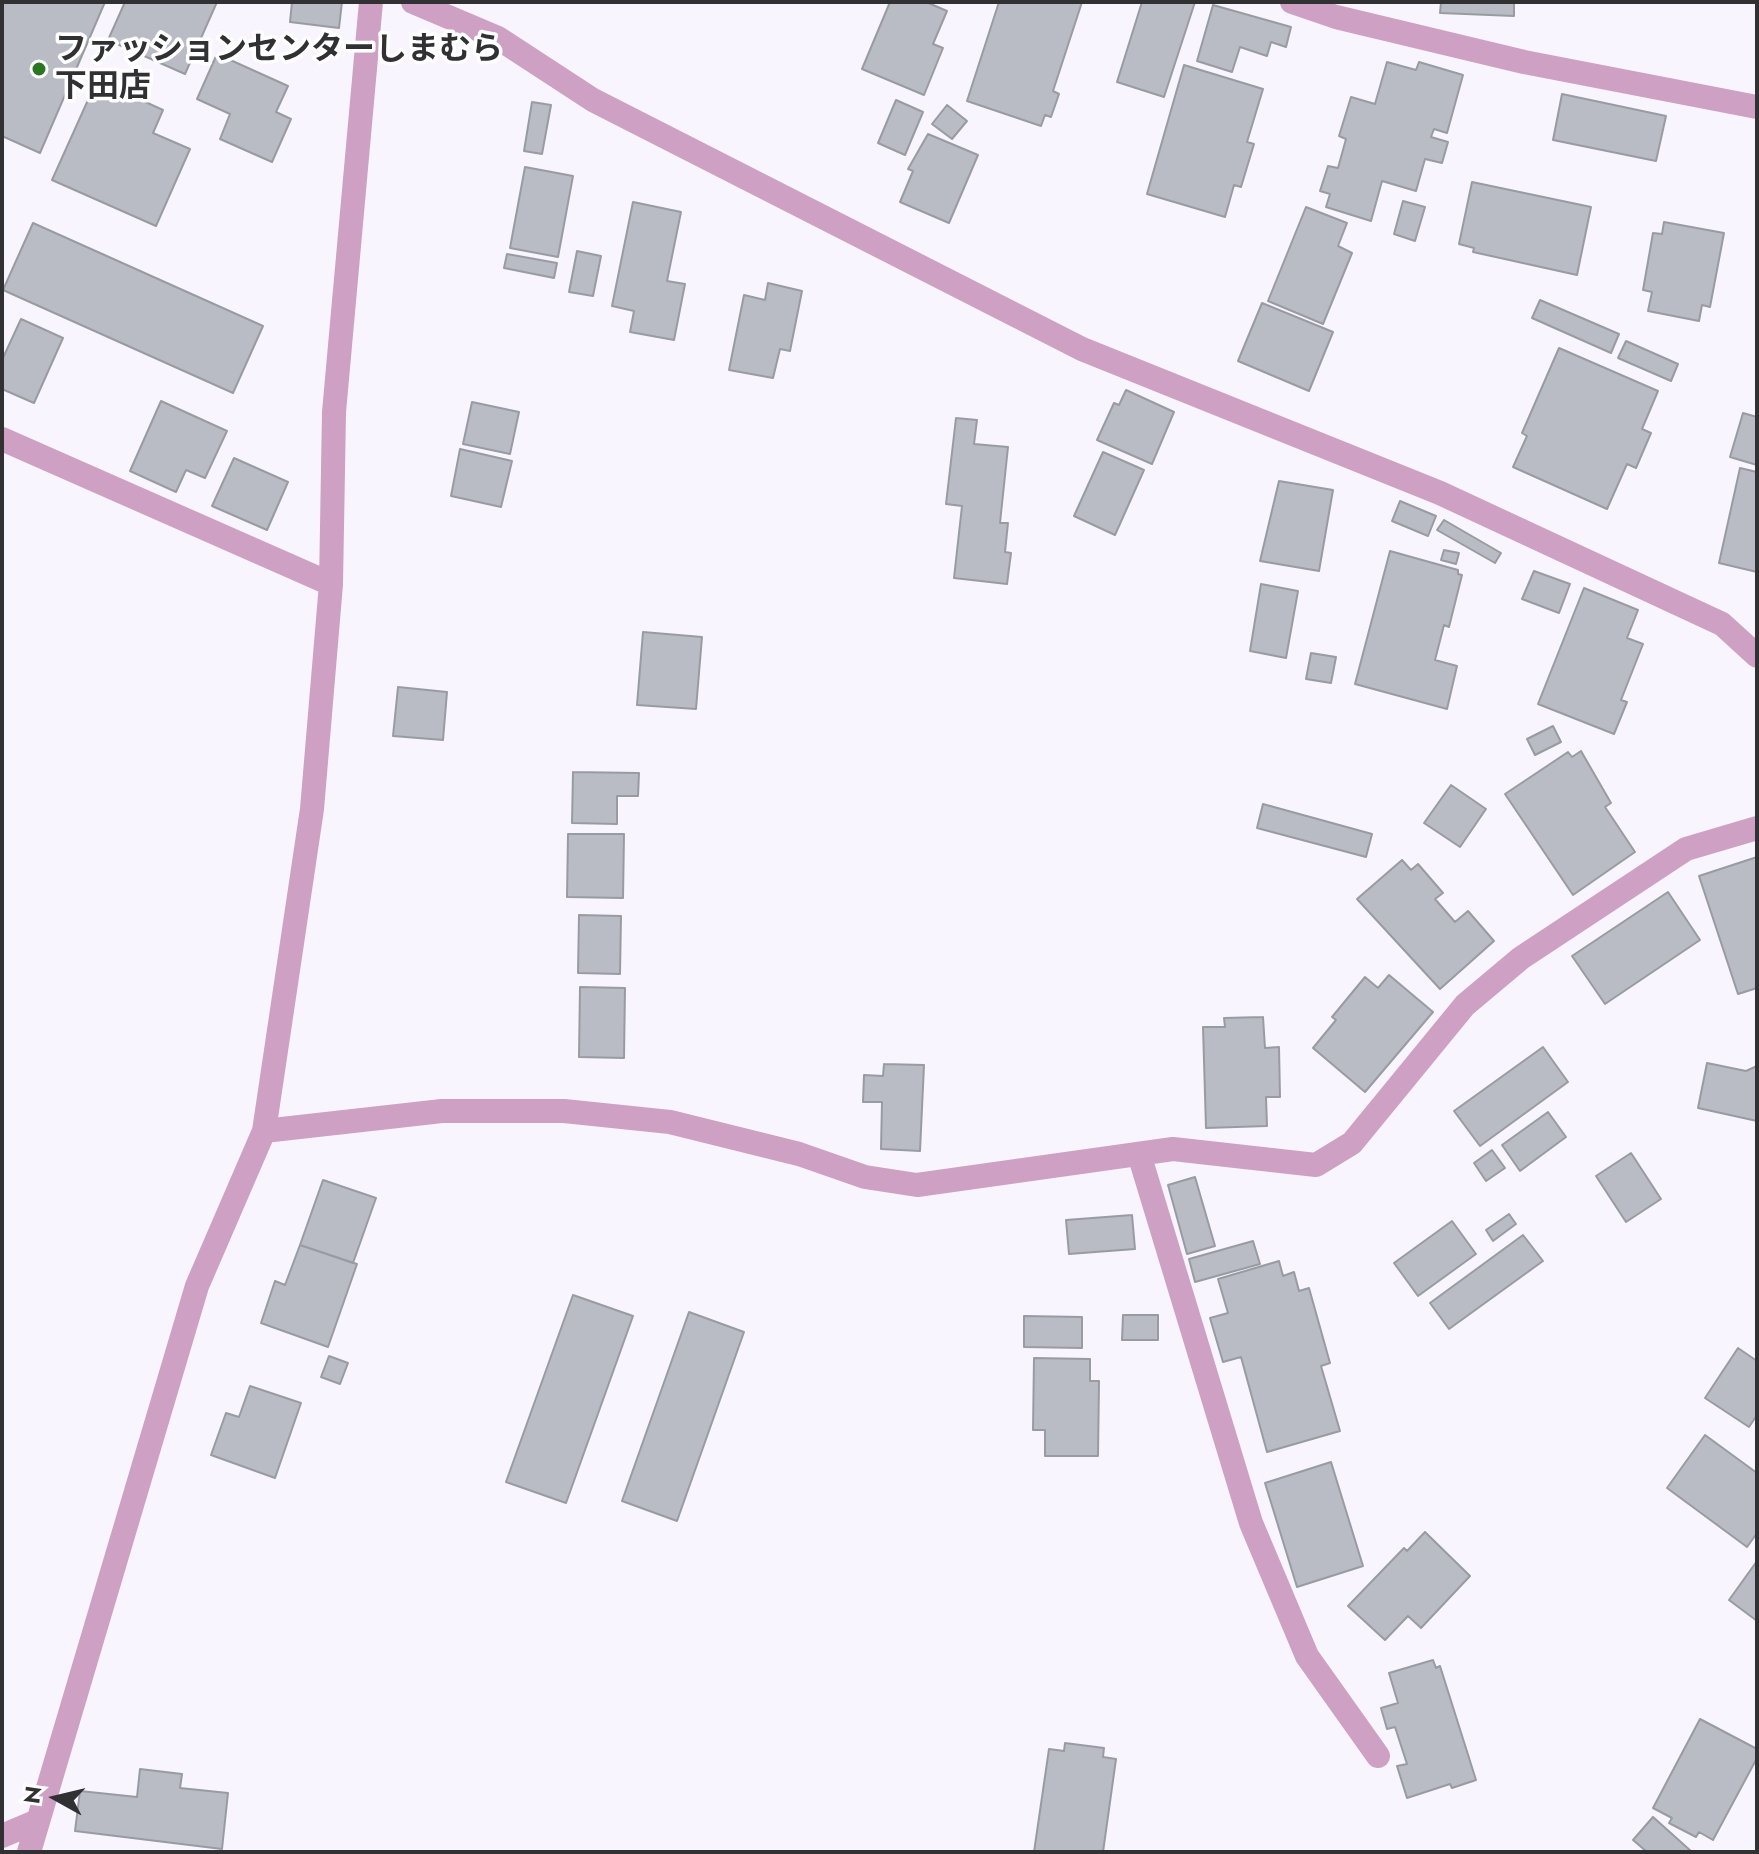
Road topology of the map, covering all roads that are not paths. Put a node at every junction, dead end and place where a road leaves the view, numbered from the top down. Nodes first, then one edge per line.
1 (371, 2) edge
2 (413, 2) edge
3 (1292, 2) edge
4 (1757, 107) edge
5 (2, 439) edge
6 (331, 584) junction
7 (1757, 656) edge
8 (1757, 828) edge
9 (264, 1131) junction
10 (1139, 1154) junction
11 (1378, 1756) dead end
12 (35, 1822) junction
13 (2, 1836) edge
14 (29, 1852) edge

1 - 6 street
2 - 7 street
3 - 4 street
5 - 6 street
6 - 9 street
8 - 10 street
9 - 10 street
9 - 12 street
10 - 11 street
12 - 13 street
12 - 14 street

